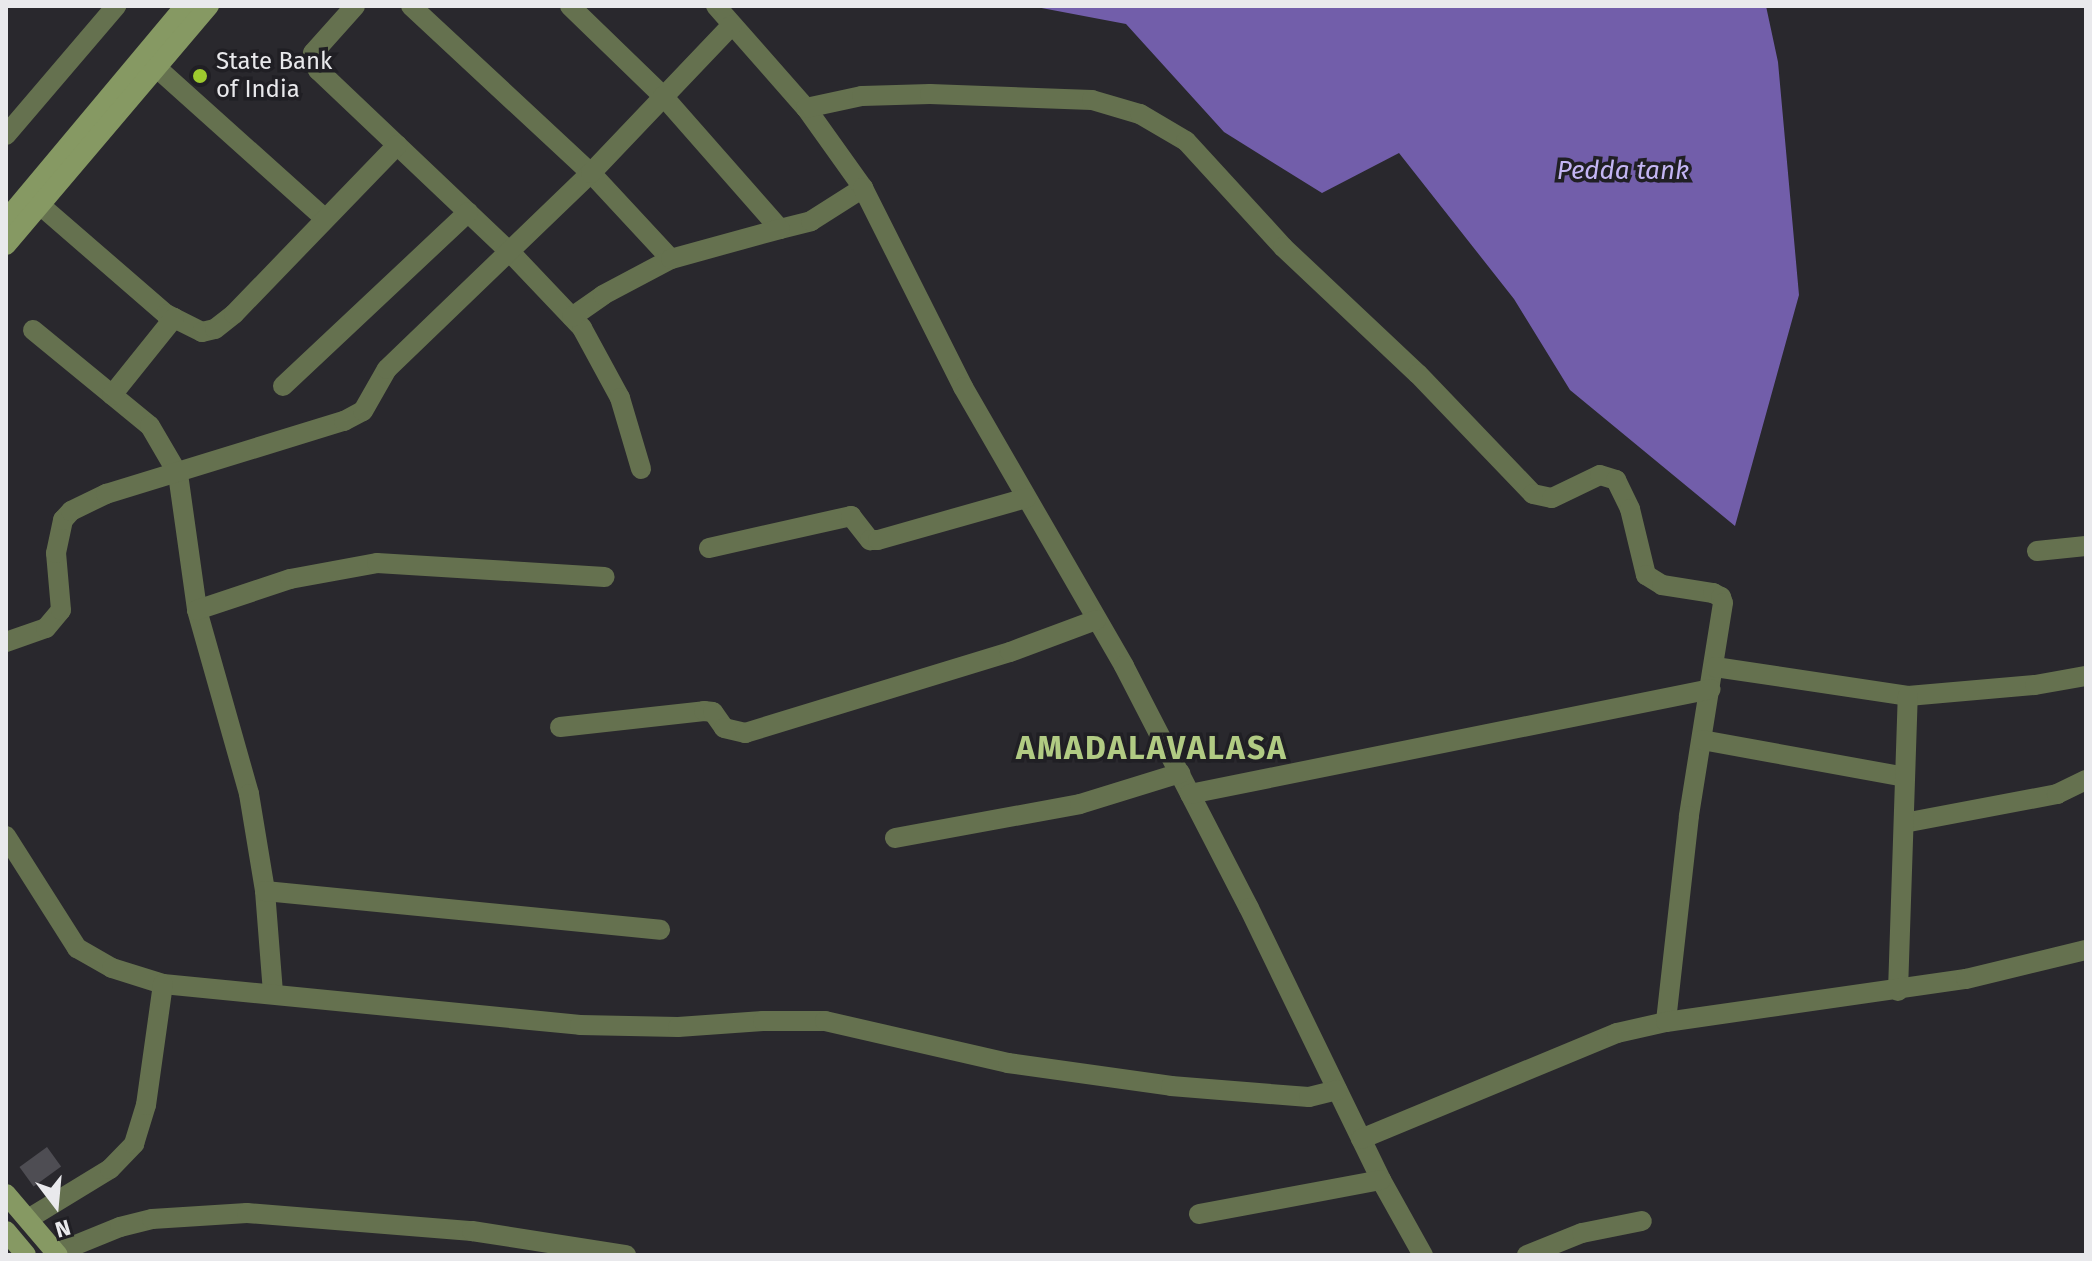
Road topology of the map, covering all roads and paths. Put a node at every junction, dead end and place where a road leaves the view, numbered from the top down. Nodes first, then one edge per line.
1 (116, 6) edge
2 (185, 6) edge
3 (209, 6) edge
4 (355, 6) edge
5 (411, 6) edge
6 (570, 6) edge
7 (716, 6) edge
8 (732, 25) junction
9 (157, 68) junction
10 (663, 96) junction
11 (806, 108) junction
12 (6, 135) edge
13 (397, 145) junction
14 (591, 173) junction
15 (863, 188) junction
16 (40, 205) junction
17 (468, 212) junction
18 (325, 219) junction
19 (6, 220) edge
20 (780, 229) junction
21 (6, 245) edge
22 (510, 252) junction
23 (671, 259) junction
24 (572, 317) junction
25 (174, 318) junction
26 (33, 330) dead end
27 (283, 386) dead end
28 (112, 395) junction
29 (641, 469) dead end
30 (178, 474) junction
31 (1026, 498) junction
32 (2086, 546) edge
33 (709, 548) dead end
34 (2037, 551) dead end
35 (605, 577) dead end
36 (197, 610) junction
37 (1096, 620) junction
38 (6, 642) edge
39 (1715, 667) junction
40 (2085, 682) edge
41 (1711, 689) junction
42 (1908, 696) junction
43 (560, 727) dead end
44 (1702, 740) junction
45 (1180, 773) junction
46 (1905, 777) junction
47 (2086, 780) edge
48 (1190, 794) junction
49 (1904, 823) junction
50 (6, 836) edge
51 (895, 838) dead end
52 (265, 891) junction
53 (660, 930) dead end
54 (2086, 950) edge
55 (163, 984) junction
56 (1898, 991) junction
57 (273, 993) junction
58 (1666, 1022) junction
59 (1337, 1090) junction
60 (1361, 1139) junction
61 (1381, 1180) junction
62 (6, 1194) edge
63 (1199, 1214) dead end
64 (28, 1219) junction
65 (1642, 1221) dead end
66 (6, 1231) edge
67 (57, 1254) edge
68 (26, 1255) edge
69 (626, 1255) edge
70 (1423, 1255) edge
71 (1527, 1255) edge

1 - 12 street
2 - 19 main road
3 - 9 main road
4 - 13 street
5 - 14 street
6 - 10 street
7 - 8 street
8 - 10 street
8 - 11 street
9 - 16 main road
9 - 18 street
10 - 14 street
10 - 20 street
11 - 15 street
11 - 39 street
13 - 17 street
13 - 18 street
14 - 22 street
14 - 23 street
15 - 20 street
15 - 31 street
16 - 21 main road
16 - 25 street
17 - 22 street
17 - 27 street
18 - 25 street
20 - 23 street
22 - 24 street
22 - 30 street
23 - 24 street
24 - 29 street
25 - 28 street
26 - 28 street
28 - 30 street
30 - 36 street
30 - 38 street
31 - 33 street
31 - 37 street
32 - 34 street
35 - 36 street
36 - 52 street
37 - 43 street
37 - 45 street
39 - 41 street
39 - 42 street
40 - 42 street
41 - 44 street
41 - 48 street
42 - 46 street
44 - 46 street
44 - 58 street
45 - 48 street
45 - 51 street
46 - 49 street
47 - 49 street
48 - 59 street
49 - 56 street
50 - 55 street
52 - 53 street
52 - 57 street
54 - 56 street
55 - 57 street
55 - 64 street
56 - 58 street
57 - 59 street
58 - 60 street
59 - 60 street
60 - 61 street
61 - 63 street
61 - 70 street
62 - 64 main road
64 - 67 main road
65 - 71 street
66 - 68 main road
67 - 69 street

